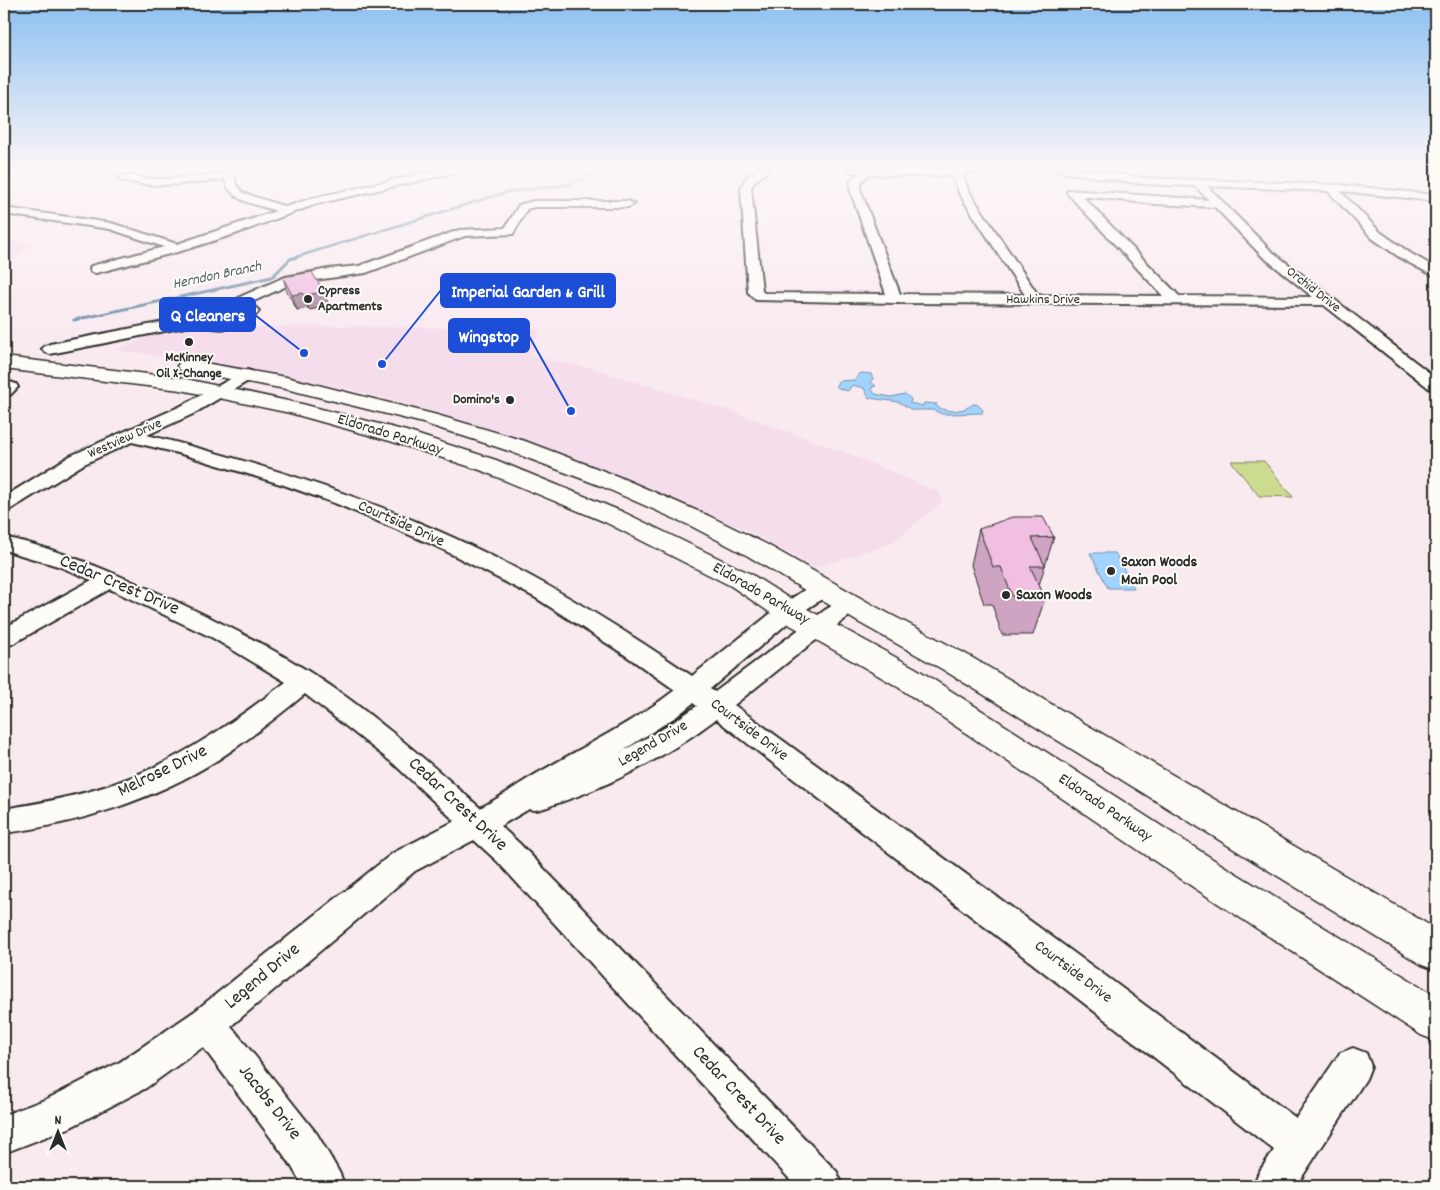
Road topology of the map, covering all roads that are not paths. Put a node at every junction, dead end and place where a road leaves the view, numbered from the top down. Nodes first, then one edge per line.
1 (94, 225) edge
2 (250, 225) edge
3 (512, 225) edge
4 (750, 225) edge
5 (868, 225) edge
6 (985, 225) edge
7 (1103, 225) edge
8 (1238, 225) edge
9 (1366, 225) edge
10 (177, 248) junction
11 (96, 269) dead end
12 (1436, 273) edge
13 (895, 299) junction
14 (1036, 300) junction
15 (1175, 300) junction
16 (1327, 301) junction
17 (4, 344) edge
18 (90, 347) junction
19 (4, 363) edge
20 (1408, 364) junction
21 (1436, 364) edge
22 (247, 375) junction
23 (1436, 386) edge
24 (221, 391) junction
25 (131, 436) junction
26 (452, 453) junction
27 (560, 463) junction
28 (4, 505) edge
29 (4, 543) edge
30 (109, 580) junction
31 (822, 588) junction
32 (851, 604) junction
33 (802, 618) junction
34 (4, 638) edge
35 (304, 681) junction
36 (692, 689) junction
37 (716, 705) junction
38 (513, 805) junction
39 (4, 821) edge
40 (478, 824) junction
41 (1436, 951) edge
42 (1436, 1020) edge
43 (207, 1023) junction
44 (1353, 1066) dead end
45 (4, 1134) edge
46 (1299, 1145) junction
47 (325, 1186) edge
48 (823, 1186) edge
49 (1273, 1186) edge

1 - 10 street
2 - 10 street
3 - 18 street
4 - 13 street, Hawkins Drive
5 - 13 street
6 - 14 street
7 - 15 street
8 - 16 street, Orchid Drive
9 - 12 street
10 - 11 street
13 - 14 street, Hawkins Drive
14 - 15 street, Hawkins Drive
15 - 16 street, Hawkins Drive
16 - 20 street, Orchid Drive
17 - 18 main road, Eldorado Parkway
18 - 22 main road, Eldorado Parkway
19 - 24 main road, Eldorado Parkway
20 - 21 street
20 - 23 street, Orchid Drive
22 - 24 street, Westview Drive
22 - 27 main road, Eldorado Parkway
24 - 25 street, Westview Drive
24 - 26 main road, Eldorado Parkway
25 - 28 street, Westview Drive
25 - 36 street, Courtside Drive
26 - 27 main road
26 - 33 main road, Eldorado Parkway
27 - 31 main road, Eldorado Parkway
29 - 30 street, Cedar Crest Drive
30 - 34 street
30 - 35 street, Cedar Crest Drive
31 - 32 main road, Eldorado Parkway
31 - 33 street, Legend Drive
32 - 33 street, Legend Drive
32 - 41 main road, Eldorado Parkway
33 - 36 street, Legend Drive
33 - 37 street, Legend Drive
33 - 42 main road, Eldorado Parkway
35 - 39 street, Melrose Drive
35 - 40 street, Cedar Crest Drive
36 - 37 street, Courtside Drive
36 - 38 street, Legend Drive
37 - 38 street, Legend Drive
37 - 46 street, Courtside Drive
38 - 40 street, Legend Drive
40 - 43 street, Legend Drive
40 - 48 street, Cedar Crest Drive
43 - 45 street, Legend Drive
43 - 47 street, Jacobs Drive
44 - 46 street
46 - 49 street

